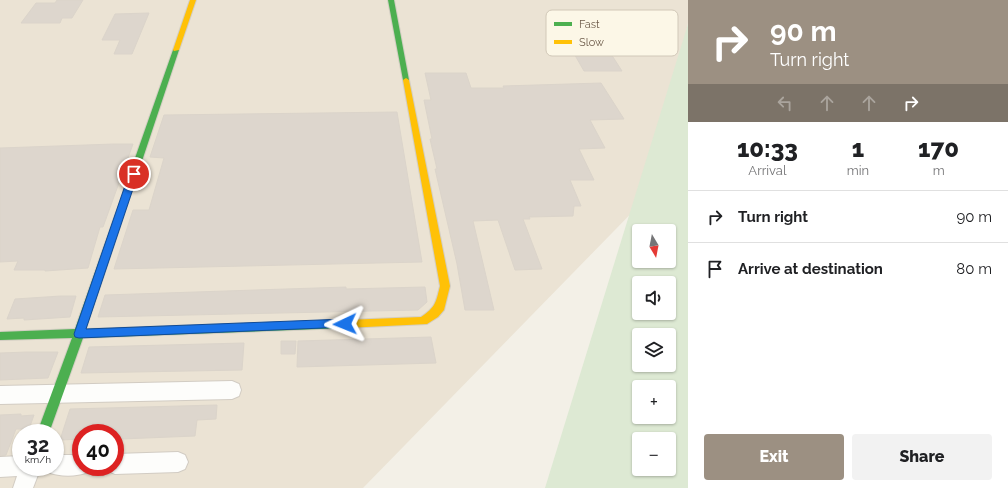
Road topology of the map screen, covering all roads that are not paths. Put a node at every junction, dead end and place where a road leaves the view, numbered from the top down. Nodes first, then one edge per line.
1 (193, 0) edge
2 (391, 0) edge
3 (79, 334) junction
4 (0, 336) edge
5 (232, 390) dead end
6 (57, 394) junction
7 (0, 395) edge
8 (46, 424) edge
9 (178, 462) dead end
10 (124, 464) edge
11 (12, 466) edge
12 (0, 467) edge
13 (28, 476) edge
14 (23, 488) edge

1 - 3 street
2 - 3 street
3 - 4 street
3 - 6 street
5 - 6 street
6 - 7 street
6 - 8 street
9 - 10 street
11 - 12 street
13 - 14 street

